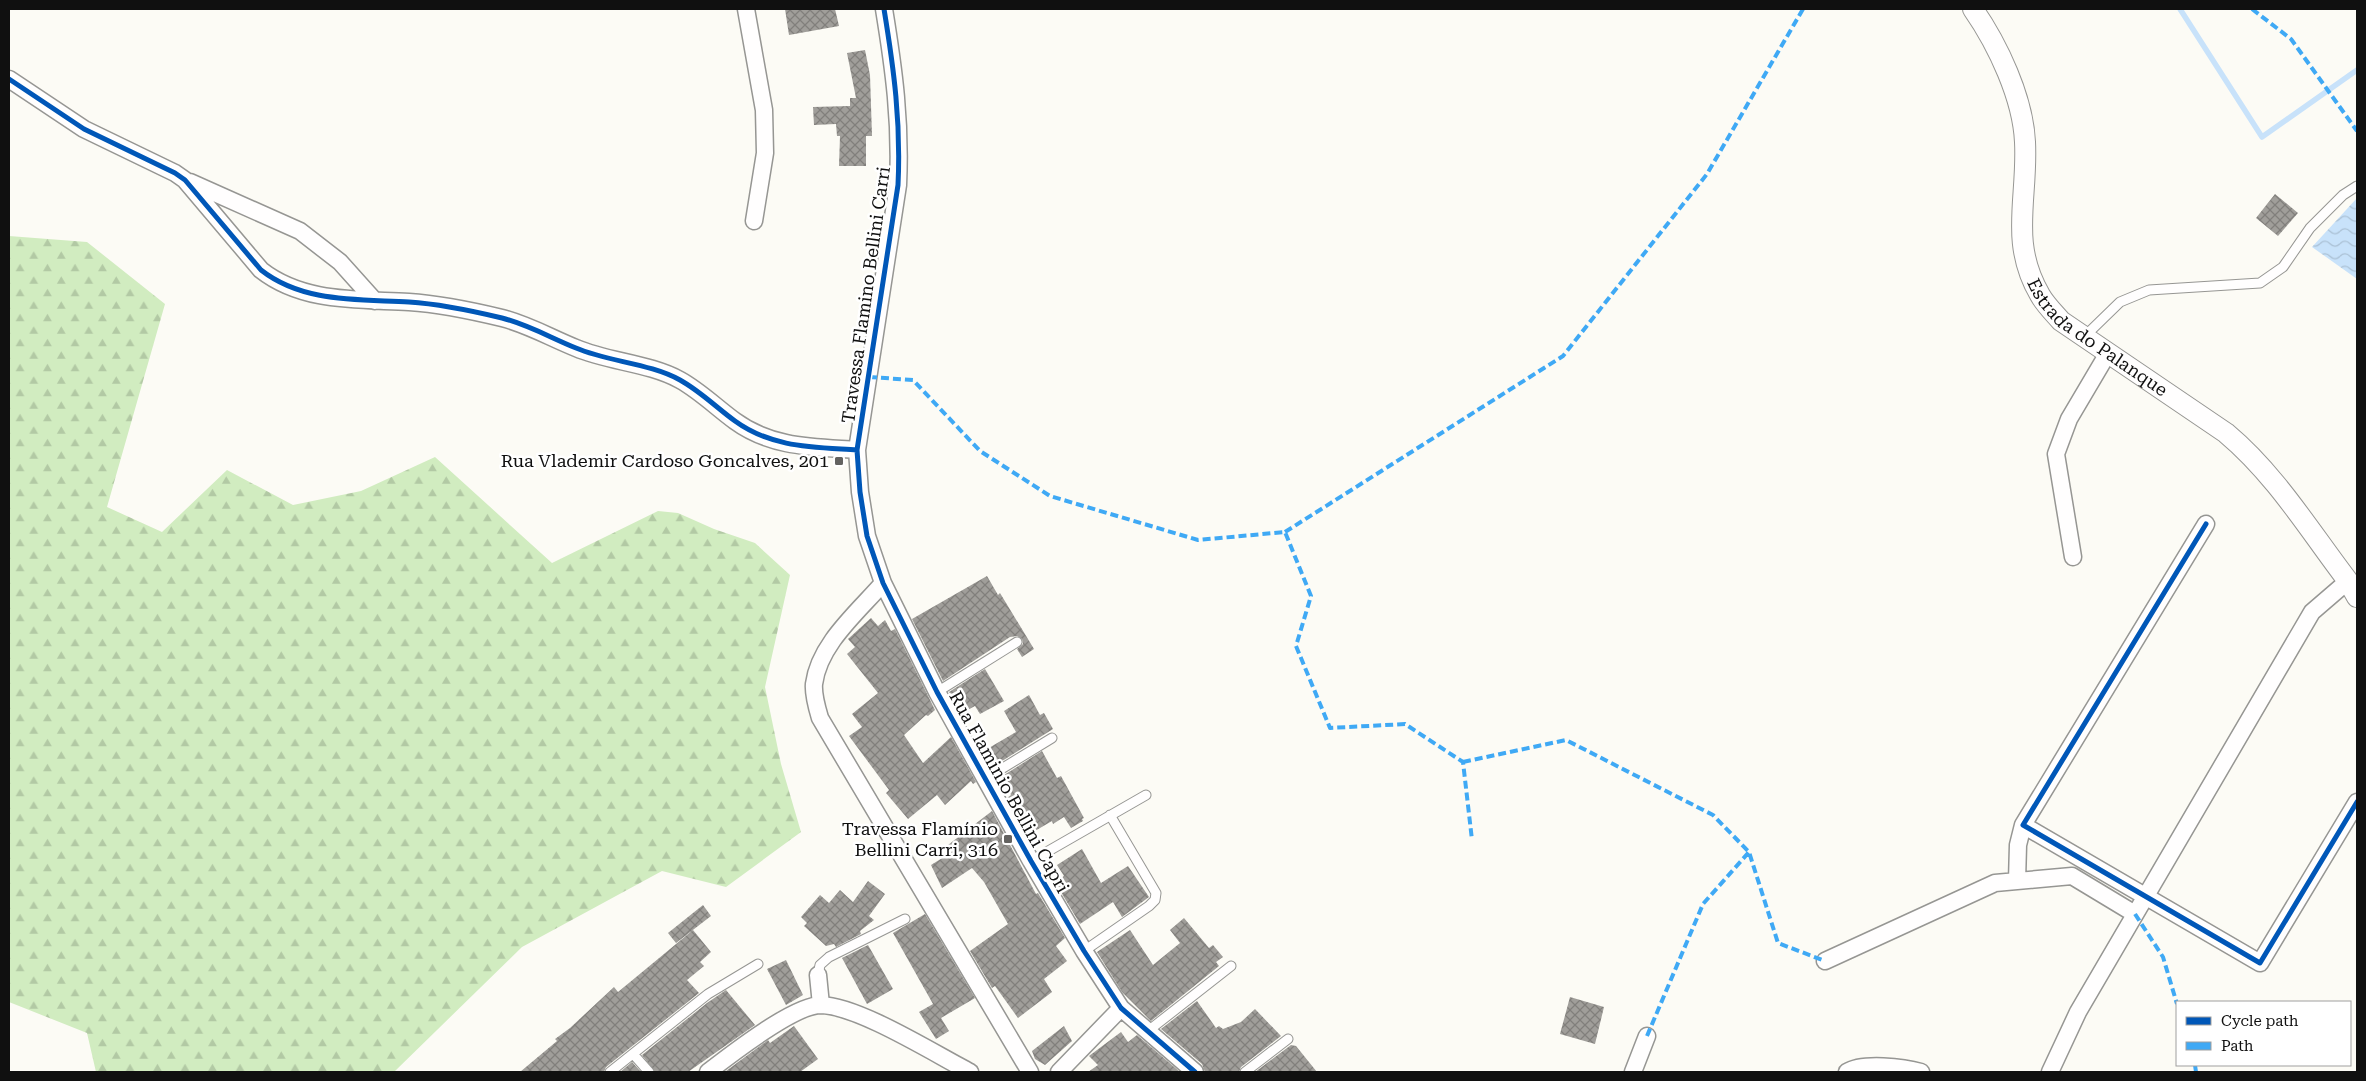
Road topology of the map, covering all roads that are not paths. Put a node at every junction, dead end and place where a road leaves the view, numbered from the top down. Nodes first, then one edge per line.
1 (746, 9) edge
2 (884, 9) edge
3 (1973, 9) edge
4 (9, 79) edge
5 (185, 180) junction
6 (2357, 186) edge
7 (754, 221) dead end
8 (375, 300) junction
9 (2084, 338) junction
10 (2108, 353) junction
11 (857, 450) junction
12 (2206, 524) dead end
13 (2073, 557) dead end
14 (883, 583) junction
15 (2353, 589) edge
16 (1017, 642) dead end
17 (937, 692) junction
18 (1052, 738) dead end
19 (985, 779) junction
20 (1146, 795) dead end
21 (2357, 802) edge
22 (1110, 815) junction
23 (2023, 825) junction
24 (1031, 861) junction
25 (2112, 877) junction
26 (2017, 881) junction
27 (2084, 883) junction
28 (2146, 896) junction
29 (2135, 914) junction
30 (905, 919) dead end
31 (1084, 951) junction
32 (1825, 961) dead end
33 (758, 964) dead end
34 (1231, 966) dead end
35 (818, 975) joint
36 (821, 1005) junction
37 (1121, 1008) junction
38 (1148, 1031) junction
39 (1646, 1036) dead end
40 (1288, 1039) dead end
41 (634, 1055) junction
42 (610, 1072) edge
43 (649, 1072) edge
44 (708, 1072) edge
45 (970, 1072) edge
46 (1030, 1072) edge
47 (1059, 1072) edge
48 (1194, 1072) edge
49 (1245, 1072) edge
50 (1633, 1072) edge
51 (1847, 1072) edge
52 (1921, 1072) edge
53 (2050, 1072) edge

1 - 7 street
2 - 11 street, Travessa Flamino Bellini Carri
3 - 9 street, Estrada do Palanque
4 - 5 street
5 - 8 street
5 - 8 street
6 - 9 lane
8 - 11 street
9 - 10 street, Estrada do Palanque
10 - 13 street
10 - 15 street, Estrada do Palanque
11 - 14 street, Travessa Flamino Bellini Carri
12 - 23 street
14 - 17 street, Rua Flaminio Bellini Capri
14 - 46 street
15 - 28 street
16 - 17 lane
17 - 19 street, Rua Flaminio Bellini Capri
18 - 19 lane
19 - 24 street, Rua Flaminio Bellini Capri
20 - 22 lane
21 - 28 street
22 - 24 lane
22 - 31 lane
23 - 25 street
23 - 26 street
24 - 31 street, Rua Flaminio Bellini Capri
25 - 27 street
25 - 28 street
26 - 27 street
26 - 32 street
27 - 29 street
28 - 29 street
29 - 53 street
30 - 35 lane
31 - 37 street, Rua Flaminio Bellini Capri
33 - 41 lane
34 - 38 lane
35 - 36 street
36 - 44 street
36 - 45 street
37 - 38 street, Rua Flaminio Bellini Capri
37 - 47 street
38 - 48 street, Rua Flaminio Bellini Capri
39 - 50 street
40 - 49 lane
41 - 42 lane
41 - 43 lane
51 - 52 street

